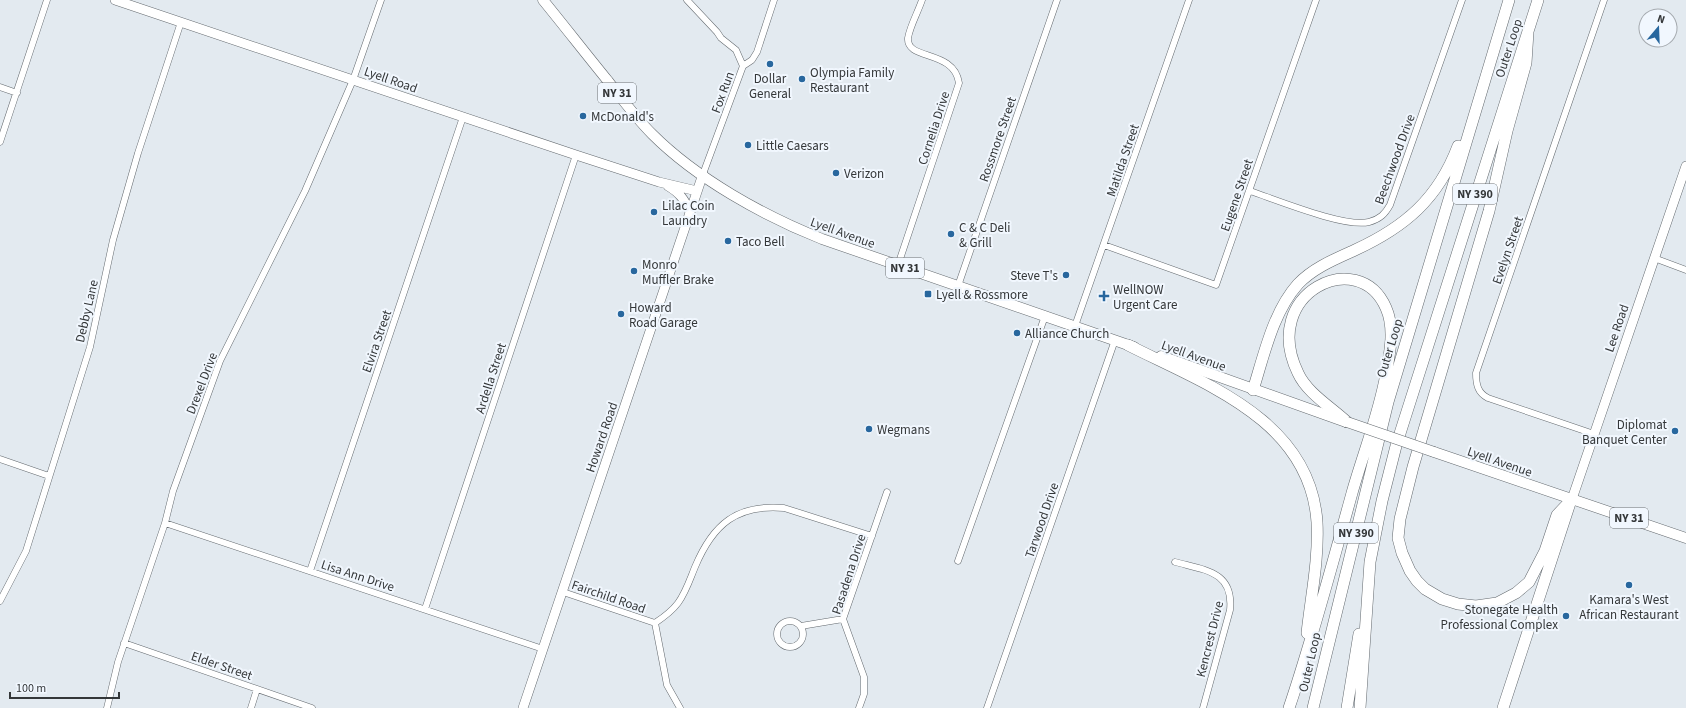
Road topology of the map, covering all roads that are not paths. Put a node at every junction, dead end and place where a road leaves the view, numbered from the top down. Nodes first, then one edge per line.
1 (46, 0) edge
2 (115, 0) edge
3 (381, 0) edge
4 (543, 0) edge
5 (687, 0) edge
6 (774, 0) edge
7 (922, 0) edge
8 (1057, 0) edge
9 (1189, 0) edge
10 (1316, 0) edge
11 (1462, 0) edge
12 (1509, 0) edge
13 (1538, 0) edge
14 (1604, 0) edge
15 (181, 22) junction
16 (1528, 32) junction
17 (1492, 54) junction
18 (743, 66) junction
19 (353, 80) junction
20 (0, 87) edge
21 (17, 93) junction
22 (463, 117) junction
23 (0, 142) edge
24 (576, 155) junction
25 (1686, 166) edge
26 (703, 174) junction
27 (659, 182) junction
28 (697, 191) junction
29 (1250, 191) junction
30 (690, 212) junction
31 (1104, 245) junction
32 (1654, 258) junction
33 (898, 265) junction
34 (1686, 270) edge
35 (958, 286) junction
36 (1045, 316) junction
37 (1075, 326) junction
38 (1115, 340) junction
39 (1128, 345) junction
40 (1401, 358) junction
41 (1386, 374) junction
42 (1253, 390) junction
43 (1347, 422) junction
44 (1594, 434) junction
45 (0, 459) edge
46 (49, 476) junction
47 (887, 492) dead end
48 (1572, 499) junction
49 (165, 523) junction
50 (872, 536) junction
51 (1686, 538) edge
52 (958, 561) dead end
53 (1175, 562) dead end
54 (1370, 562) junction
55 (310, 571) junction
56 (562, 592) junction
57 (0, 601) edge
58 (425, 608) junction
59 (843, 619) junction
60 (655, 623) junction
61 (801, 626) junction
62 (124, 643) junction
63 (543, 649) junction
64 (1302, 668) junction
65 (257, 689) junction
66 (107, 708) edge
67 (251, 708) edge
68 (312, 708) edge
69 (523, 708) edge
70 (680, 708) edge
71 (859, 708) edge
72 (987, 708) edge
73 (1203, 708) edge
74 (1289, 708) edge
75 (1313, 708) edge
76 (1347, 708) edge
77 (1360, 708) edge
78 (1503, 708) edge

1 - 21 street
2 - 15 street, Lyell Road
3 - 19 street, Drexel Drive
4 - 26 main road, NY 31
5 - 18 street
6 - 18 street, Fox Run
7 - 33 street, Cornelia Drive
8 - 35 street, Rossmore Street
9 - 31 street, Matilda Street
10 - 29 street, Eugene Street
11 - 29 street, Beechwood Drive
12 - 17 highway, Outer Loop / NY 390
13 - 16 highway, Outer Loop / NY 390
14 - 44 street, Evelyn Street
15 - 19 street, Lyell Road
15 - 46 street, Debby Lane
16 - 48 highway
16 - 54 highway, Outer Loop / NY 390
17 - 40 highway, Outer Loop / NY 390
17 - 42 highway
18 - 26 street, Fox Run
19 - 22 street, Lyell Road
19 - 49 street, Drexel Drive
20 - 21 street
21 - 23 street
22 - 24 street, Lyell Road
22 - 55 street, Elvira Street
24 - 27 street, Lyell Road
24 - 58 street, Ardella Street
25 - 32 street, Lee Road
26 - 28 street, Howard Road
26 - 33 main road, Lyell Avenue / NY 31
27 - 28 street, Lyell Road
27 - 30 street, Lyell Road
28 - 30 street, Howard Road
29 - 31 street, Eugene Street
30 - 56 street, Howard Road
31 - 37 street, Matilda Street
32 - 34 street
32 - 44 street, Lee Road
33 - 35 main road, Lyell Avenue / NY 31
35 - 36 main road, Lyell Avenue / NY 31
36 - 37 main road, Lyell Avenue / NY 31
36 - 52 street
37 - 38 main road, Lyell Avenue / NY 31
38 - 39 main road, Lyell Avenue / NY 31
38 - 72 street, Tarwood Drive
39 - 42 main road, Lyell Avenue / NY 31
39 - 64 highway
40 - 41 highway
40 - 75 highway, Outer Loop / NY 390
41 - 43 highway
41 - 64 highway
42 - 43 main road, Lyell Avenue / NY 31
43 - 48 main road, Lyell Avenue / NY 31, bridge
44 - 48 street, Lee Road
45 - 46 street
46 - 57 street, Debby Lane
47 - 50 street, Pasadena Drive
48 - 51 main road, Lyell Avenue / NY 31
48 - 78 highway
49 - 55 street, Lisa Ann Drive
49 - 62 street, Drexel Drive
50 - 59 street, Pasadena Drive
50 - 60 street
53 - 73 street, Kencrest Drive
54 - 76 highway
54 - 77 highway, Outer Loop / NY 390
55 - 58 street, Lisa Ann Drive
56 - 60 street, Fairchild Road
56 - 63 street, Howard Road
58 - 63 street, Lisa Ann Drive
59 - 61 street
59 - 71 street, Pasadena Drive
60 - 70 street, Fairchild Road
61 - 61 street
62 - 65 street, Elder Street
62 - 66 street, Drexel Drive
63 - 69 street, Howard Road
64 - 74 highway
65 - 67 street
65 - 68 street, Elder Street

